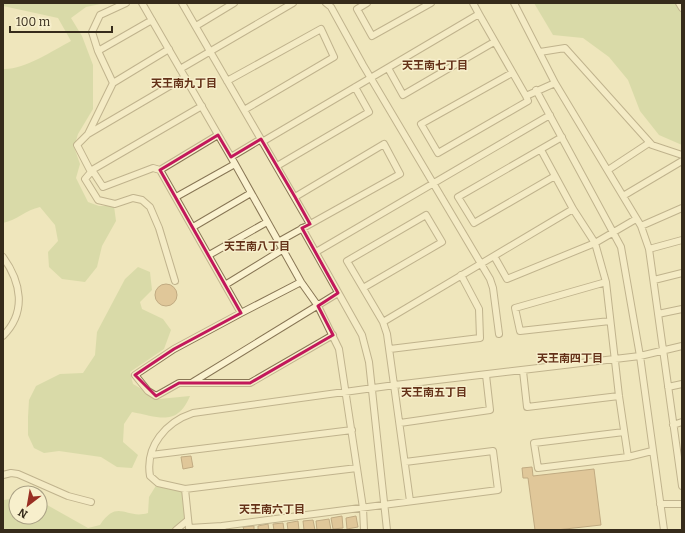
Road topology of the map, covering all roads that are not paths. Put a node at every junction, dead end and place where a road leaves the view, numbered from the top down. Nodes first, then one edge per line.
1 (126, 3) edge
2 (142, 3) edge
3 (182, 3) edge
4 (234, 3) edge
5 (293, 3) edge
6 (367, 3) edge
7 (431, 3) edge
8 (474, 3) edge
9 (514, 3) edge
10 (679, 3) edge
11 (329, 4) edge
12 (682, 8) edge
13 (479, 14) junction
14 (152, 20) junction
15 (196, 26) junction
16 (494, 42) junction
17 (169, 49) junction
18 (98, 51) junction
19 (210, 52) junction
20 (540, 52) junction
21 (180, 68) junction
22 (388, 68) junction
23 (512, 73) junction
24 (185, 77) junction
25 (371, 77) junction
26 (227, 81) junction
27 (113, 83) junction
28 (555, 83) junction
29 (355, 87) junction
30 (536, 90) junction
31 (526, 96) junction
32 (202, 106) junction
33 (244, 110) junction
34 (550, 115) junction
35 (88, 134) junction
36 (218, 135) junction
37 (562, 137) junction
38 (262, 141) junction
39 (649, 143) junction
40 (541, 150) junction
41 (682, 155) edge
42 (231, 157) junction
43 (682, 161) edge
44 (235, 164) junction
45 (277, 166) junction
46 (160, 170) junction
47 (608, 170) junction
48 (91, 171) junction
49 (555, 176) junction
50 (433, 183) junction
51 (251, 193) junction
52 (623, 196) junction
53 (176, 197) junction
54 (295, 197) junction
55 (682, 208) edge
56 (573, 210) junction
57 (636, 219) junction
58 (267, 222) junction
59 (310, 224) junction
60 (641, 226) junction
61 (193, 227) junction
62 (302, 228) junction
63 (612, 232) junction
64 (682, 240) edge
65 (278, 242) junction
66 (594, 243) junction
67 (649, 249) junction
68 (282, 250) junction
69 (316, 252) junction
70 (209, 255) junction
71 (494, 256) junction
72 (3, 257) edge
73 (481, 264) junction
74 (682, 273) edge
75 (461, 275) junction
76 (654, 280) junction
77 (175, 281) dead end
78 (301, 282) junction
79 (606, 282) junction
80 (225, 284) junction
81 (363, 288) junction
82 (338, 293) junction
83 (318, 306) junction
84 (682, 309) edge
85 (241, 313) junction
86 (658, 314) junction
87 (610, 321) junction
88 (383, 322) junction
89 (499, 334) dead end
90 (333, 335) junction
91 (3, 336) edge
92 (682, 346) edge
93 (390, 349) junction
94 (664, 350) junction
95 (640, 356) junction
96 (614, 359) junction
97 (523, 371) junction
98 (486, 376) junction
99 (192, 383) junction
100 (682, 384) edge
101 (395, 385) junction
102 (668, 387) junction
103 (372, 390) junction
104 (347, 392) junction
105 (619, 396) junction
106 (682, 422) edge
107 (400, 423) junction
108 (673, 424) junction
109 (352, 430) junction
110 (624, 432) junction
111 (652, 451) junction
112 (151, 455) junction
113 (628, 457) junction
114 (405, 462) junction
115 (357, 468) junction
116 (681, 468) edge
117 (3, 475) edge
118 (682, 486) edge
119 (185, 489) junction
120 (410, 501) junction
121 (91, 502) dead end
122 (660, 504) junction
123 (682, 504) edge
124 (384, 505) junction
125 (363, 508) junction
126 (188, 520) junction
127 (223, 528) edge
128 (176, 530) edge
129 (364, 530) edge
130 (387, 530) edge
131 (664, 530) edge

1 - 18 street
2 - 14 street
3 - 15 street
4 - 15 street
5 - 19 street
6 - 7 street
8 - 13 street
9 - 20 street
10 - 12 street
11 - 25 street
13 - 16 street
13 - 22 street
14 - 17 street
14 - 18 street
15 - 19 street
16 - 22 street
16 - 23 street
17 - 21 street
17 - 27 street
18 - 27 street
19 - 21 street
19 - 26 street
20 - 28 street
20 - 39 street
21 - 24 street
22 - 25 street
23 - 31 street
23 - 31 street
24 - 32 street
24 - 35 street
25 - 29 street
25 - 50 street
26 - 33 street
26 - 33 street
27 - 35 street
28 - 30 street
28 - 47 street
29 - 38 street
29 - 45 street
30 - 31 street
30 - 34 street
32 - 36 street
32 - 48 street
33 - 38 street
34 - 37 street
34 - 50 street
35 - 48 street
36 - 42 street
36 - 46 street
37 - 40 street
37 - 63 street
38 - 42 street
38 - 45 street
39 - 41 street
39 - 47 street
40 - 49 street
40 - 49 street
42 - 44 street
43 - 52 street
44 - 51 street
44 - 53 street
45 - 54 street
46 - 48 street
46 - 53 street
47 - 52 street
48 - 77 street
49 - 56 street
50 - 69 street
50 - 73 street
51 - 58 street
51 - 61 street
52 - 57 street
53 - 61 street
54 - 59 street
54 - 59 street
55 - 60 street
56 - 66 street
56 - 71 street
57 - 60 street
57 - 63 street
58 - 65 street
58 - 70 street
59 - 62 street
60 - 67 street
61 - 70 street
62 - 65 street
62 - 69 street
63 - 66 street
63 - 95 street
64 - 67 street
65 - 68 street
66 - 71 street
66 - 79 street
67 - 76 street
68 - 78 street
68 - 80 street
69 - 82 street
70 - 80 street
71 - 73 street
72 - 91 street
73 - 75 street
73 - 89 street
74 - 76 street
75 - 88 street
75 - 93 street
76 - 86 street
78 - 83 street
78 - 85 street
79 - 87 street
79 - 87 street
80 - 85 street
81 - 81 street
81 - 88 street
82 - 83 street
82 - 103 street
83 - 90 street
83 - 99 street
84 - 86 street
85 - 99 street
86 - 94 street
87 - 96 street
88 - 93 street
90 - 99 street
90 - 104 street
92 - 94 street
93 - 101 street
94 - 95 street
94 - 102 street
95 - 96 street
95 - 111 street
96 - 97 street
96 - 105 street
97 - 98 street
97 - 105 street
98 - 101 street
98 - 107 street
100 - 102 street
101 - 103 street
101 - 107 street
102 - 108 street
103 - 104 street
103 - 124 street
104 - 109 street
104 - 112 street
105 - 110 street
106 - 108 street
107 - 114 street
108 - 116 street
109 - 112 street
109 - 115 street
110 - 113 street
110 - 113 street
111 - 113 street
111 - 122 street
112 - 119 street
114 - 120 street
114 - 120 street
115 - 119 street
115 - 125 street
116 - 118 street
117 - 121 street
119 - 126 street
120 - 124 street
122 - 123 street
122 - 131 street
124 - 125 street
124 - 130 street
125 - 127 street
125 - 129 street
126 - 127 street
126 - 128 street

